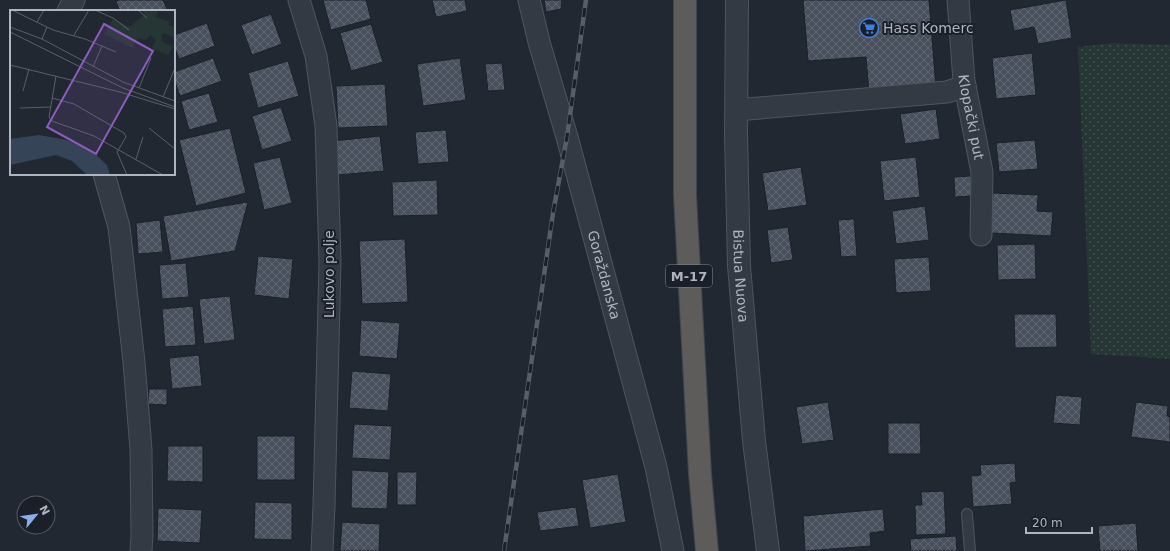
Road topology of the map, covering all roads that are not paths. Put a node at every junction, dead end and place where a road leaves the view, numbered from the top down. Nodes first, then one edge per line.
1 (74, 0) edge
2 (300, 0) edge
3 (529, 0) edge
4 (685, 0) edge
5 (737, 0) edge
6 (958, 0) edge
7 (69, 10) edge
8 (965, 86) junction
9 (736, 110) junction
10 (104, 175) edge
11 (981, 235) dead end
12 (967, 514) dead end
13 (141, 551) edge
14 (322, 551) edge
15 (673, 551) edge
16 (707, 551) edge
17 (768, 551) edge
18 (970, 551) edge

1 - 7 street
2 - 14 street, Lukovo polje
3 - 15 street, Goraždanska
4 - 16 highway, M-17
5 - 9 street, Bistua Nuova
6 - 8 street, Klopački put
8 - 9 street
8 - 11 street, Klopački put
9 - 17 street, Bistua Nuova
10 - 13 street
12 - 18 lane

